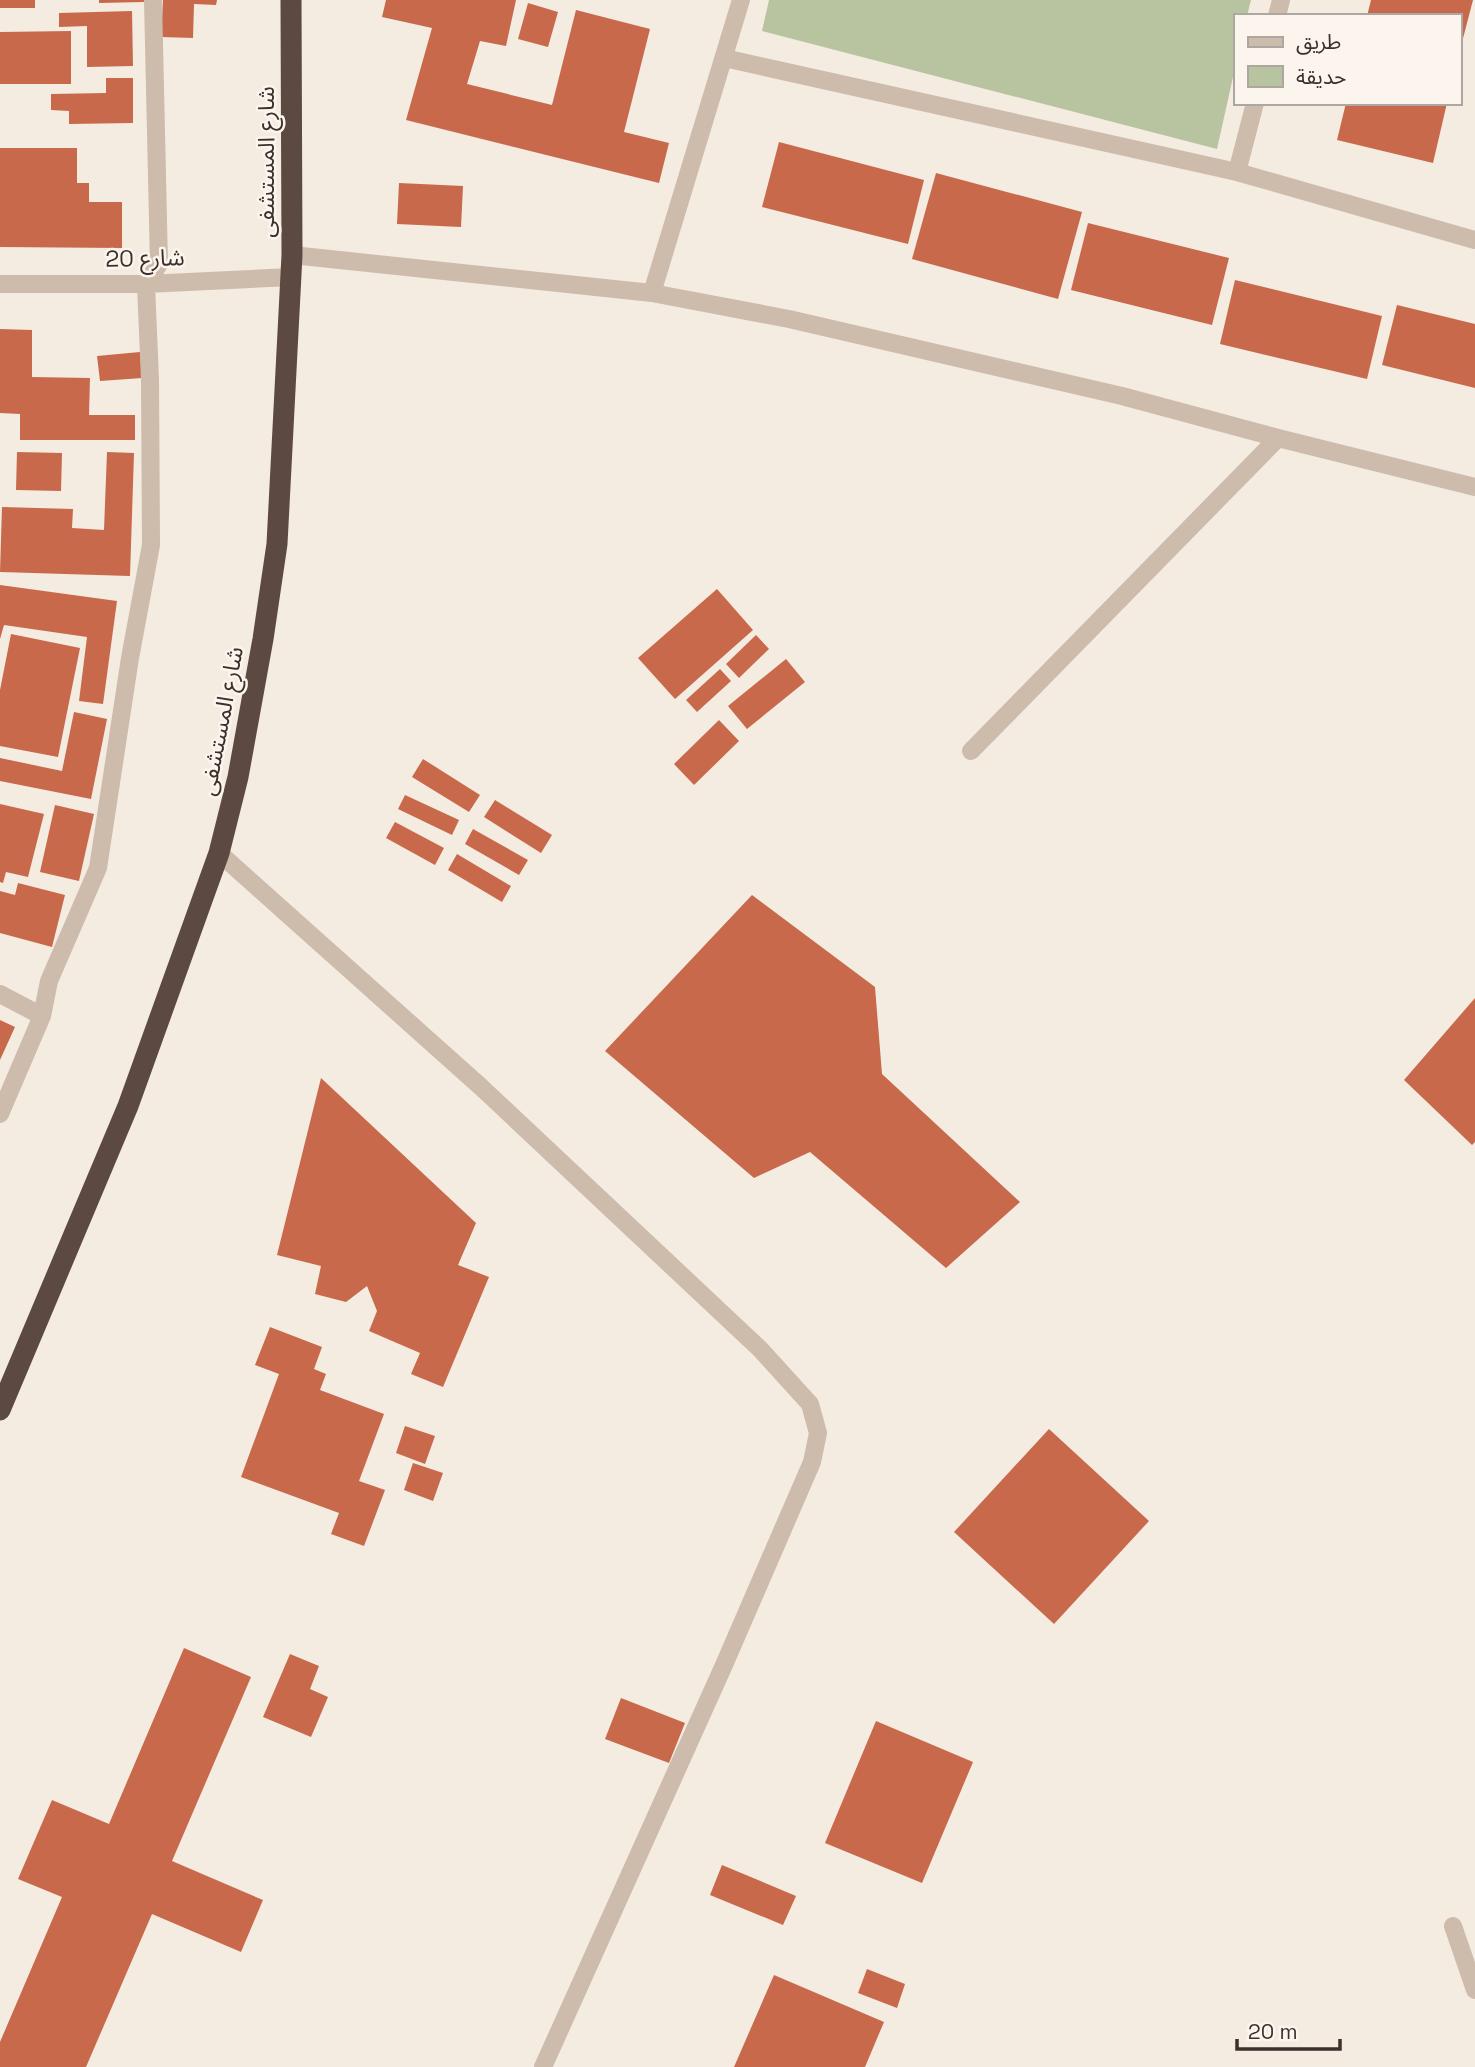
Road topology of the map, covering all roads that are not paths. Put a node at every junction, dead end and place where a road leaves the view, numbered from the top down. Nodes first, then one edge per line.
1 (153, 0) edge
2 (291, 0) edge
3 (741, 0) edge
4 (724, 58) junction
5 (1254, 105) edge
6 (1237, 172) junction
7 (1475, 240) edge
8 (292, 255) junction
9 (291, 277) junction
10 (0, 284) edge
11 (146, 284) junction
12 (652, 293) junction
13 (1278, 438) junction
14 (1475, 487) edge
15 (971, 751) dead end
16 (219, 853) junction
17 (0, 994) edge
18 (41, 1016) junction
19 (0, 1114) edge
20 (0, 1410) edge
21 (1453, 1926) dead end
22 (1475, 1990) edge
23 (543, 2067) edge

1 - 11 street
2 - 8 highway, شارع المستشفى
3 - 4 street
4 - 6 street
4 - 12 street
5 - 6 street
6 - 7 street
8 - 9 highway, شارع المستشفى
8 - 12 street
9 - 11 street, شارع 20
9 - 16 highway, شارع المستشفى
10 - 11 street, شارع 20
11 - 18 street
12 - 13 street
13 - 14 street
13 - 15 street
16 - 20 highway, شارع المستشفى
16 - 23 street
17 - 18 street
18 - 19 street
21 - 22 street

